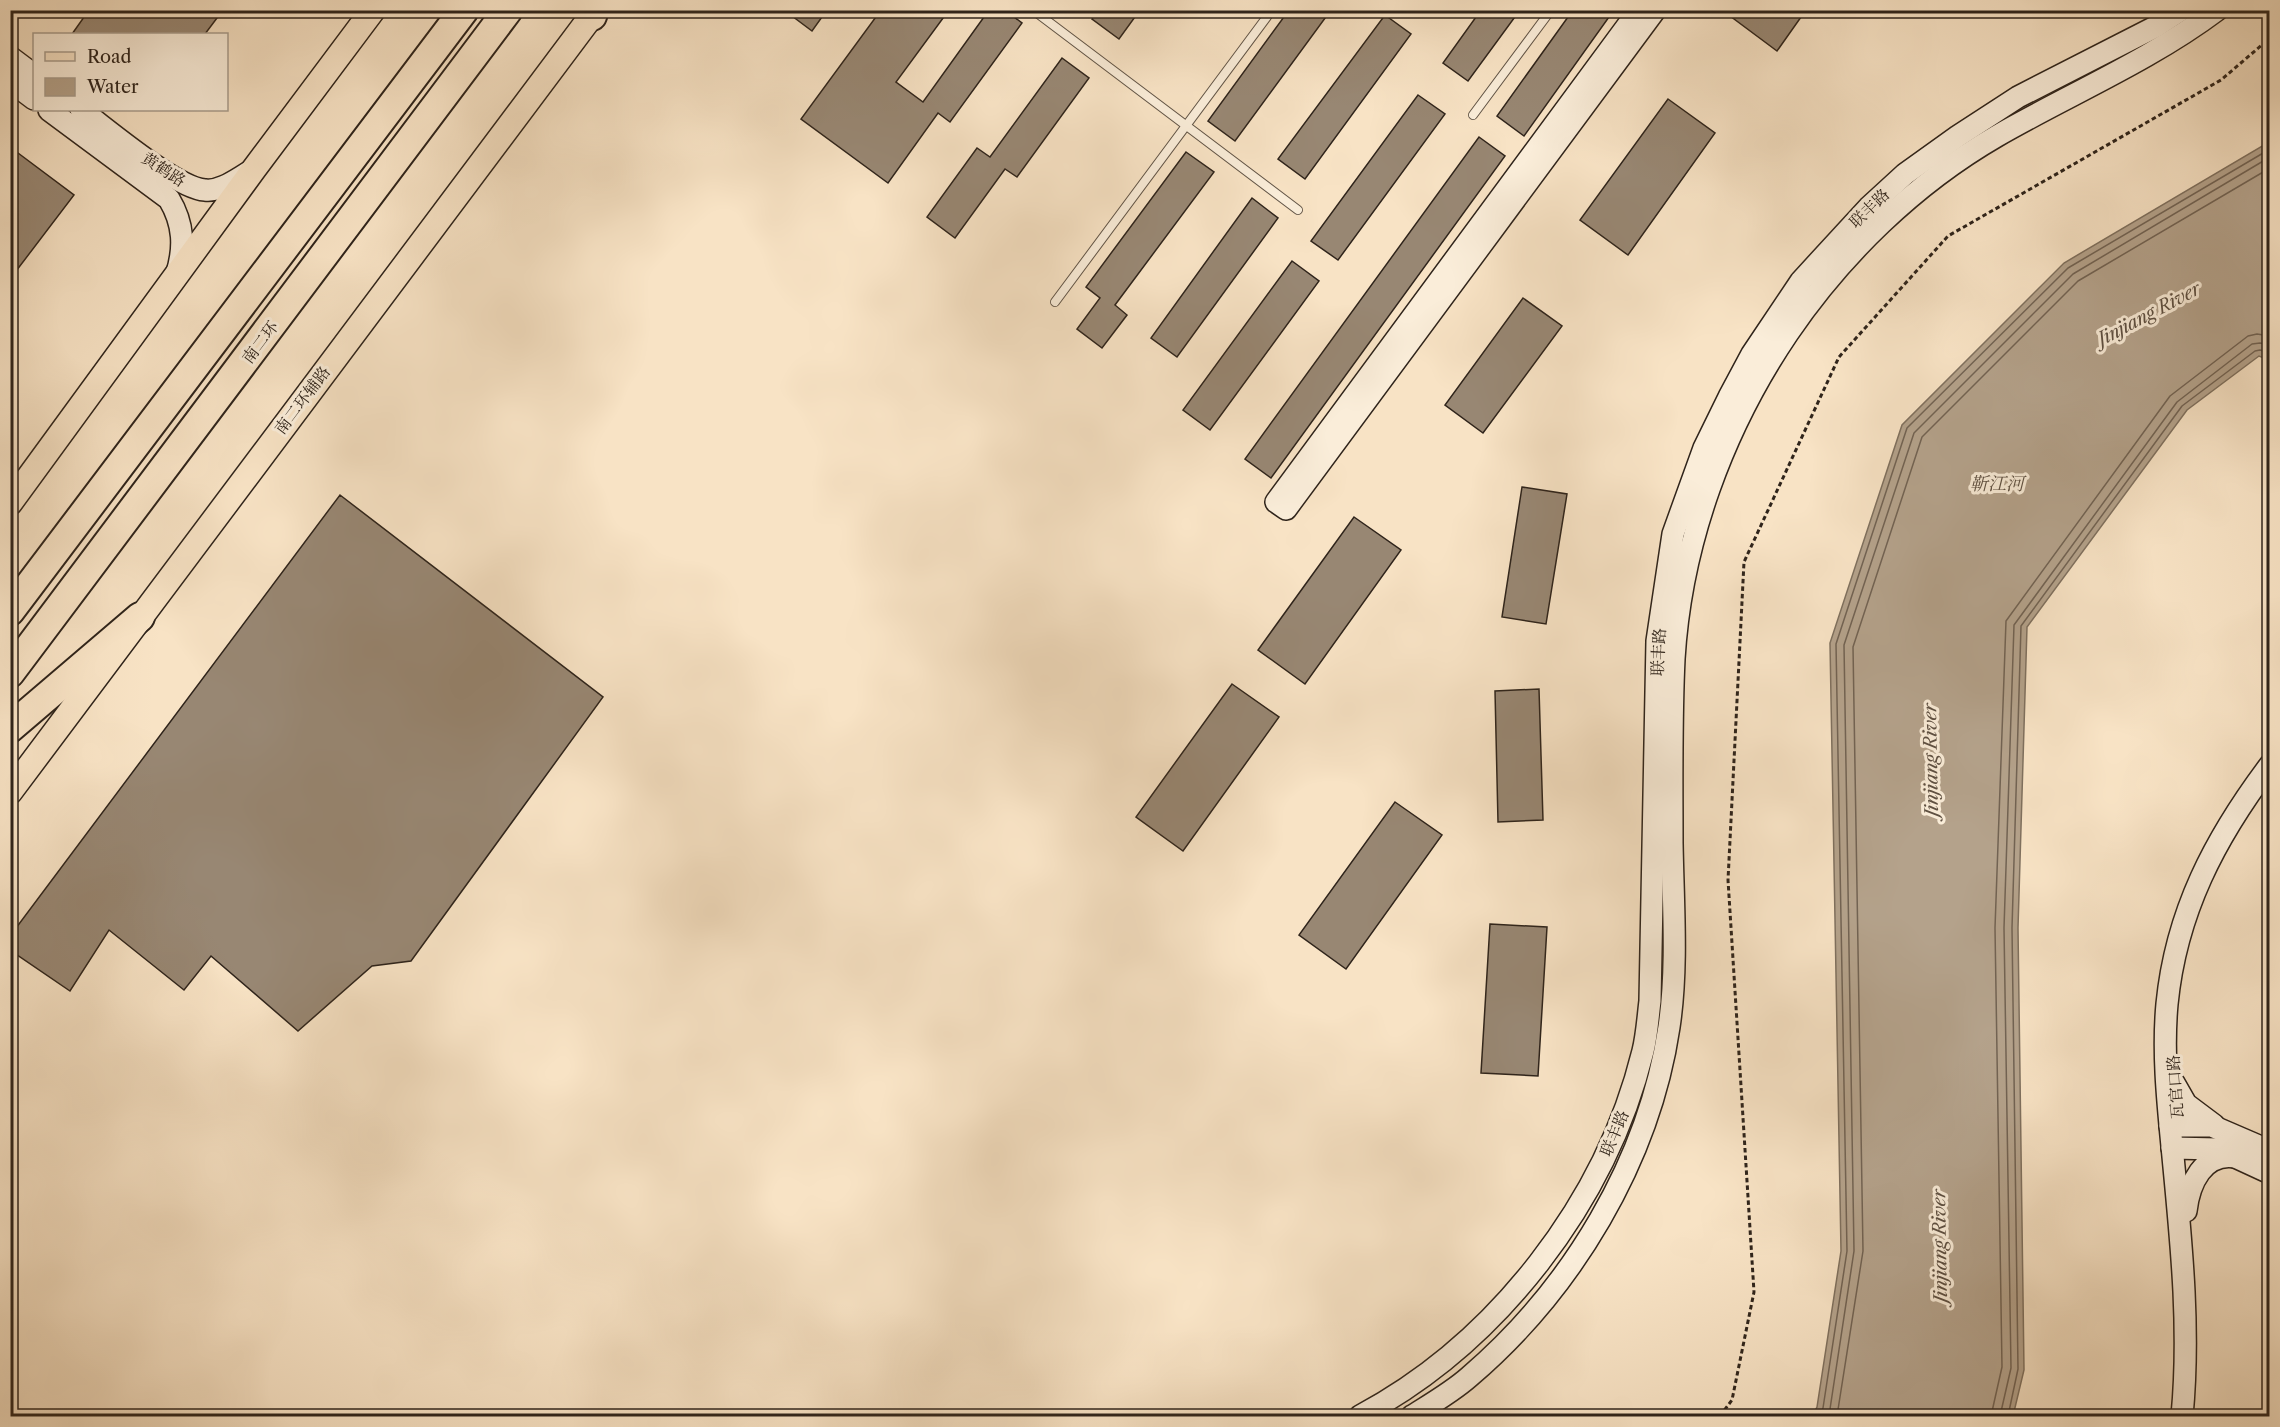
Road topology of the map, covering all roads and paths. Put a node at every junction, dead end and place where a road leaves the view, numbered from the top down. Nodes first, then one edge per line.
1 (373, 10) edge
2 (464, 10) edge
3 (508, 10) edge
4 (1033, 10) edge
5 (1272, 10) edge
6 (1551, 10) edge
7 (1639, 10) edge
8 (1655, 10) edge
9 (2181, 10) edge
10 (2217, 10) edge
11 (594, 12) edge
12 (2270, 38) edge
13 (10, 57) edge
14 (33, 74) edge
15 (10, 81) edge
16 (33, 98) edge
17 (50, 111) edge
18 (82, 111) edge
19 (1473, 115) dead end
20 (1186, 126) junction
21 (254, 169) junction
22 (1298, 210) dead end
23 (175, 277) junction
24 (1055, 302) dead end
25 (10, 503) edge
26 (10, 611) edge
27 (140, 617) junction
28 (10, 673) edge
29 (10, 728) edge
30 (2270, 765) edge
31 (2270, 779) edge
32 (10, 792) edge
33 (2174, 1083) junction
34 (2174, 1125) junction
35 (2223, 1129) junction
36 (2176, 1147) junction
37 (2270, 1151) edge
38 (2243, 1160) junction
39 (2270, 1173) edge
40 (2186, 1210) junction
41 (1360, 1416) edge
42 (1412, 1416) edge
43 (1720, 1416) edge
44 (2182, 1416) edge
45 (2190, 1416) edge

1 - 21 main road
2 - 26 highway
3 - 28 highway, 南二环
4 - 20 lane
5 - 20 lane
6 - 19 lane
7 - 8 main road
9 - 41 main road, 联丰路
10 - 42 main road, 联丰路
11 - 27 main road, 南二环辅路
12 - 43 path
13 - 14 main road
15 - 16 main road
17 - 23 main road
18 - 21 main road, 黄鹤路
20 - 22 lane
20 - 24 lane
21 - 23 main road
23 - 25 main road
27 - 29 highway
27 - 32 main road, 南二环辅路
30 - 34 main road
31 - 33 main road, 瓦官口路
33 - 34 main road, 瓦官口路
33 - 35 main road
34 - 35 main road
34 - 36 main road, 瓦官口路
35 - 37 main road
36 - 38 main road
36 - 40 main road, 瓦官口路
36 - 44 main road
38 - 39 main road
38 - 40 main road
40 - 45 main road, 瓦官口路

